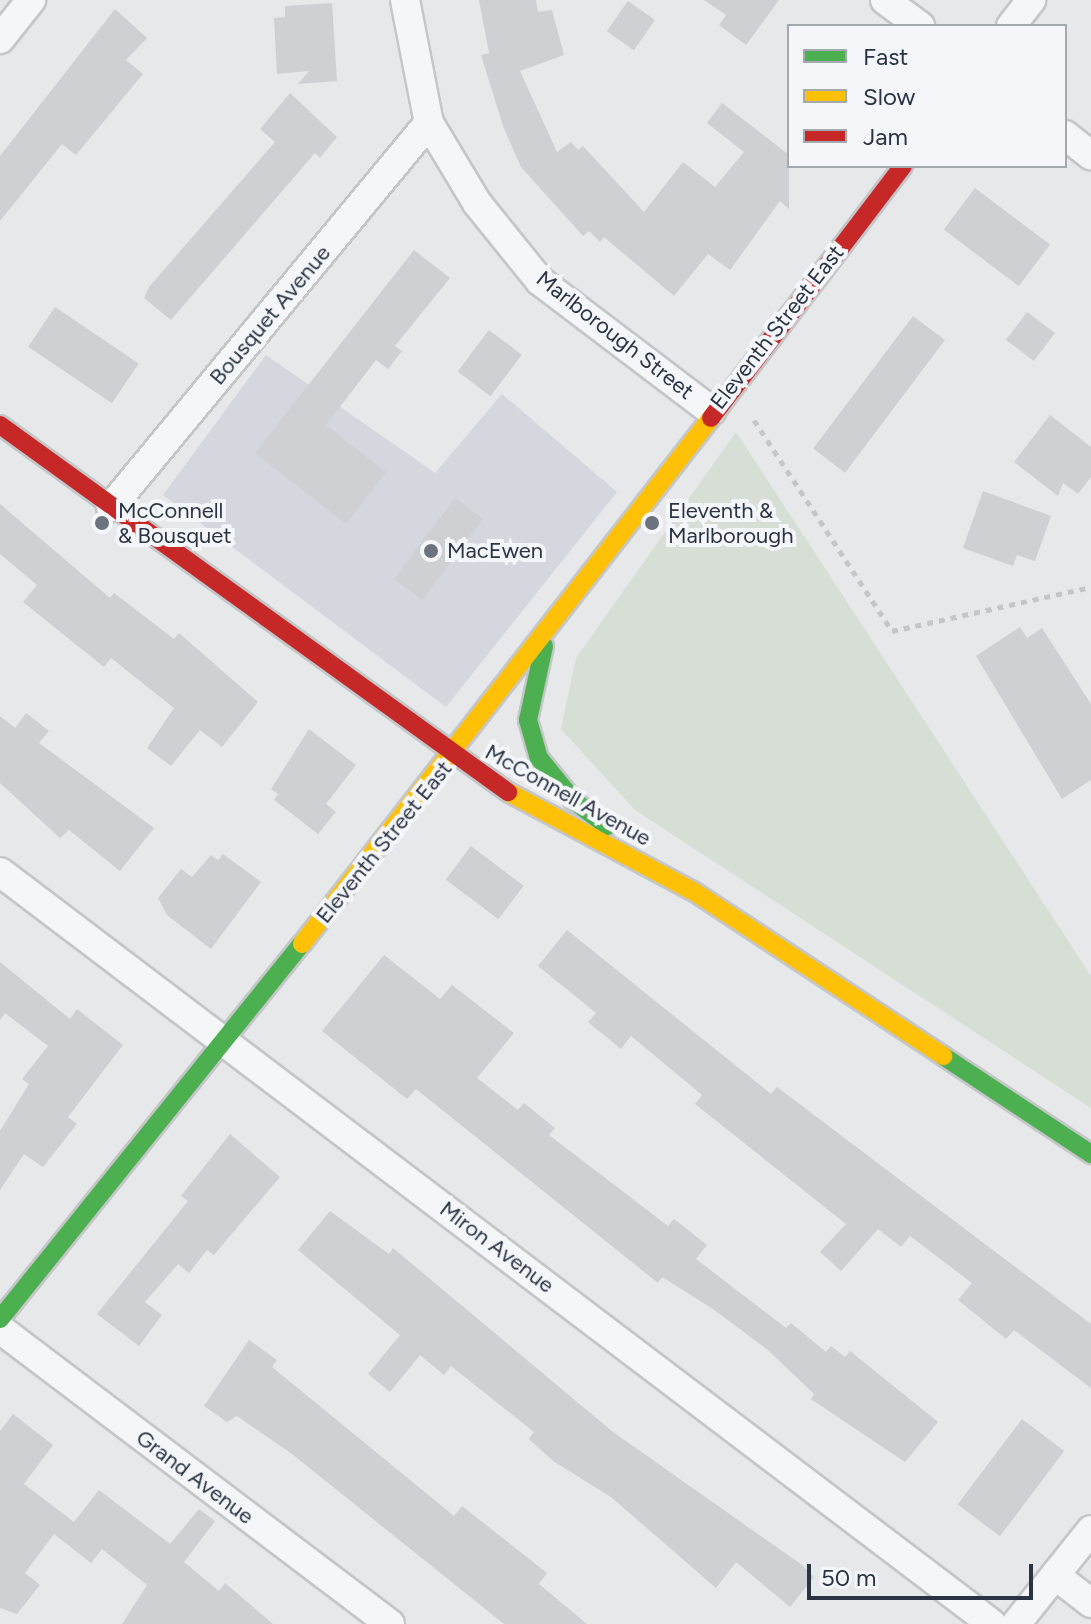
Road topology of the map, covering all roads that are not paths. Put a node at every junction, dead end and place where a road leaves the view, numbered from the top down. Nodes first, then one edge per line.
1 (31, 0) edge
2 (405, 0) edge
3 (885, 0) edge
4 (1031, 0) edge
5 (917, 24) edge
6 (1013, 24) edge
7 (0, 39) edge
8 (429, 123) junction
9 (1067, 137) edge
10 (1091, 155) edge
11 (901, 168) edge
12 (711, 411) junction
13 (0, 425) edge
14 (111, 507) junction
15 (545, 638) junction
16 (454, 756) junction
17 (0, 872) edge
18 (693, 891) junction
19 (225, 1040) junction
20 (1091, 1154) edge
21 (0, 1319) edge
22 (0, 1329) edge
23 (1091, 1530) edge
24 (1055, 1575) junction
25 (1091, 1603) edge
26 (390, 1624) edge
27 (992, 1624) edge
28 (1016, 1624) edge

1 - 7 street
2 - 8 street, Marlborough Street
3 - 5 street
4 - 6 street
8 - 12 street, Marlborough Street
8 - 14 street, Bousquet Avenue
9 - 10 street
11 - 12 main road, Eleventh Street East
12 - 15 main road, Eleventh Street East
13 - 14 main road, McConnell Avenue
14 - 16 main road, McConnell Avenue
15 - 16 main road, Eleventh Street East
15 - 18 main road
16 - 18 main road, McConnell Avenue
16 - 19 main road, Eleventh Street East
17 - 19 street, Miron Avenue
18 - 20 main road, McConnell Avenue
19 - 21 main road, Eleventh Street East
19 - 27 street, Miron Avenue
22 - 26 street, Grand Avenue
23 - 24 street
24 - 25 street
24 - 28 street

